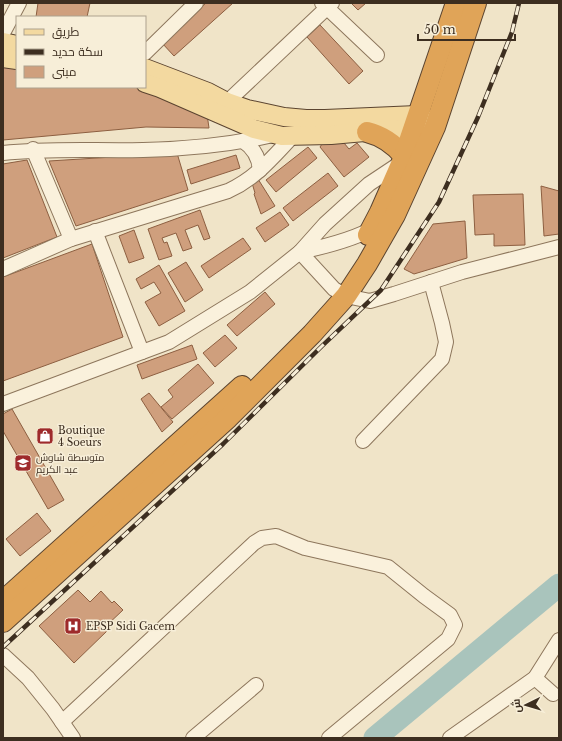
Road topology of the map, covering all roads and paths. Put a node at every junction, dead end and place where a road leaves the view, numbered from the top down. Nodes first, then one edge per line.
1 (19, 3) edge
2 (196, 3) edge
3 (456, 3) edge
4 (476, 3) edge
5 (327, 5) edge
6 (3, 33) edge
7 (3, 42) edge
8 (16, 45) edge
9 (146, 52) edge
10 (377, 55) dead end
11 (3, 58) edge
12 (16, 60) edge
13 (146, 68) edge
14 (146, 83) edge
15 (223, 108) junction
16 (284, 117) junction
17 (415, 122) junction
18 (435, 127) junction
19 (367, 132) junction
20 (282, 136) junction
21 (243, 141) junction
22 (33, 150) junction
23 (3, 153) edge
24 (403, 159) junction
25 (260, 170) junction
26 (395, 215) junction
27 (371, 230) junction
28 (95, 231) junction
29 (71, 239) junction
30 (559, 247) edge
31 (300, 252) junction
32 (3, 269) edge
33 (430, 282) junction
34 (340, 292) junction
35 (142, 352) junction
36 (3, 404) edge
37 (363, 441) dead end
38 (3, 601) edge
39 (3, 622) edge
40 (559, 640) edge
41 (3, 655) edge
42 (535, 678) junction
43 (256, 685) dead end
44 (553, 694) dead end
45 (62, 722) junction
46 (73, 738) edge
47 (193, 738) edge
48 (329, 738) edge
49 (450, 738) edge

1 - 6 street
2 - 9 street
3 - 17 highway
4 - 18 highway
5 - 10 street
5 - 15 street
7 - 8 main road
11 - 12 main road
13 - 15 main road
14 - 15 main road
15 - 16 main road
15 - 20 main road
16 - 17 main road
16 - 20 main road
17 - 18 main road
17 - 19 main road
17 - 24 highway
18 - 26 highway
19 - 20 main road
19 - 24 highway
20 - 21 street
20 - 25 street
21 - 22 street
21 - 25 street
22 - 23 street
22 - 29 street
24 - 27 highway
24 - 31 street
25 - 28 street
26 - 27 street
26 - 34 highway
27 - 31 street
27 - 34 highway
28 - 29 street
28 - 35 street
29 - 32 street
30 - 33 street
31 - 34 street
31 - 35 street
33 - 34 street
33 - 37 street
34 - 38 highway
34 - 39 highway
35 - 36 street
40 - 42 street
41 - 45 street
42 - 44 street
42 - 49 street
43 - 47 street
45 - 46 street
45 - 48 street

